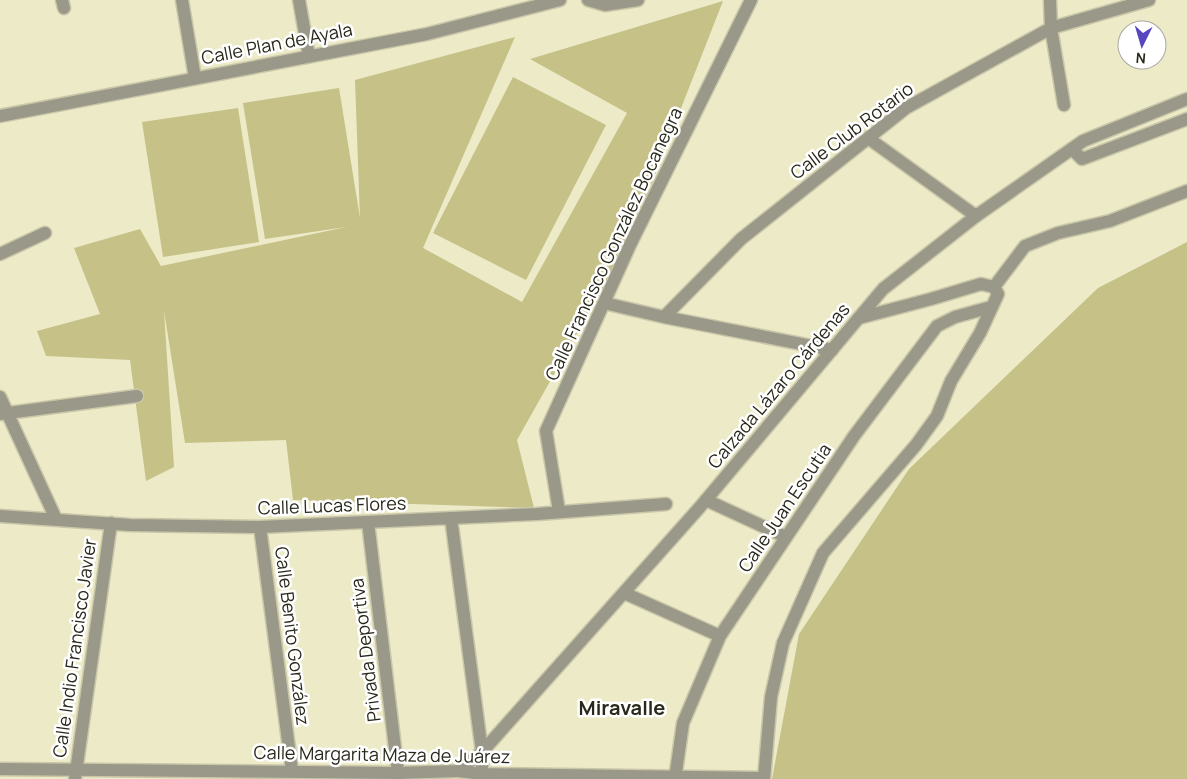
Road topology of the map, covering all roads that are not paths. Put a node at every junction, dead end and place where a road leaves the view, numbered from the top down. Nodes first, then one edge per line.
1 (182, 0) edge
2 (299, 0) edge
3 (560, 0) edge
4 (588, 0) edge
5 (638, 0) edge
6 (751, 0) edge
7 (1050, 0) edge
8 (1149, 0) edge
9 (1051, 28) junction
10 (309, 56) junction
11 (195, 78) junction
12 (1187, 99) edge
13 (1064, 105) dead end
14 (0, 116) edge
15 (1187, 119) edge
16 (868, 138) junction
17 (1072, 149) junction
18 (1187, 191) edge
19 (976, 216) junction
20 (45, 233) dead end
21 (0, 254) edge
22 (994, 287) junction
23 (604, 303) junction
24 (991, 307) junction
25 (664, 317) junction
26 (859, 318) junction
27 (832, 350) junction
28 (137, 396) dead end
29 (0, 397) edge
30 (4, 414) edge
31 (706, 500) junction
32 (666, 504) dead end
33 (559, 512) junction
34 (0, 516) edge
35 (451, 518) junction
36 (56, 520) junction
37 (111, 522) junction
38 (364, 523) junction
39 (260, 528) junction
40 (786, 538) junction
41 (624, 593) junction
42 (720, 636) junction
43 (482, 752) junction
44 (0, 769) edge
45 (458, 771) junction
46 (394, 773) junction
47 (75, 774) edge
48 (179, 775) edge
49 (293, 775) edge
50 (482, 776) edge
51 (675, 778) edge
52 (764, 779) edge

1 - 11 street
2 - 10 street
3 - 10 street, Calle Plan de Ayala
4 - 5 street
6 - 23 street, Calle Francisco González Bocanegra
7 - 9 street
8 - 9 street, Calle Club Rotario
9 - 13 street
9 - 16 street, Calle Club Rotario
10 - 11 street, Calle Plan de Ayala
11 - 14 street, Calle Plan de Ayala
12 - 17 street, Calzada Lázaro Cárdenas
15 - 17 street
16 - 19 street
16 - 25 street, Calle Club Rotario
17 - 19 street, Calzada Lázaro Cárdenas
18 - 22 street
19 - 26 street, Calzada Lázaro Cárdenas
20 - 21 street
22 - 24 street
22 - 26 street
23 - 25 street
23 - 33 street, Calle Francisco González Bocanegra
24 - 40 street, Calle Juan Escutia
24 - 52 street
25 - 27 street
26 - 27 street, Calzada Lázaro Cárdenas
27 - 31 street, Calzada Lázaro Cárdenas
28 - 30 street
29 - 30 street
30 - 36 street
31 - 40 street
31 - 41 street, Calzada Lázaro Cárdenas
32 - 33 street, Calle Lucas Flores
33 - 35 street, Calle Lucas Flores
34 - 36 street, Calle Lucas Flores
35 - 38 street, Calle Lucas Flores
35 - 43 street
36 - 37 street, Calle Lucas Flores
37 - 39 street, Calle Lucas Flores
37 - 47 street, Calle Indio Francisco Javier
38 - 39 street, Calle Lucas Flores
38 - 46 street, Privada Deportiva
39 - 49 street, Calle Benito González
40 - 42 street, Calle Juan Escutia
41 - 42 street
41 - 43 street, Calzada Lázaro Cárdenas
42 - 51 street, Calle Juan Escutia
43 - 45 street, Calzada Lázaro Cárdenas
43 - 50 street
44 - 47 street, Calle Margarita Maza de Juárez
45 - 46 street, Calle Margarita Maza de Juárez
45 - 50 street, Calle Margarita Maza de Juárez
46 - 49 street, Calle Margarita Maza de Juárez
47 - 48 street, Calle Margarita Maza de Juárez
48 - 49 street, Calle Margarita Maza de Juárez
50 - 51 street, Calle Margarita Maza de Juárez
51 - 52 street, Calle Margarita Maza de Juárez

